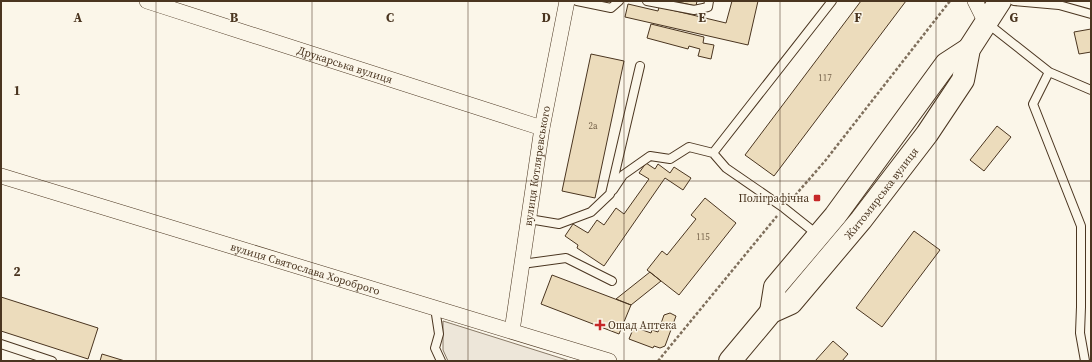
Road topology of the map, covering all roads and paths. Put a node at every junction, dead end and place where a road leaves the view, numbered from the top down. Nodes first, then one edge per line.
1 (147, 1) edge
2 (567, 1) edge
3 (577, 1) edge
4 (619, 1) edge
5 (648, 1) edge
6 (709, 1) edge
7 (832, 1) edge
8 (950, 1) edge
9 (975, 1) edge
10 (1000, 1) edge
11 (1014, 1) edge
12 (1034, 2) edge
13 (1091, 14) edge
14 (986, 23) junction
15 (969, 49) junction
16 (640, 66) dead end
17 (1049, 72) junction
18 (1091, 90) edge
19 (542, 128) junction
20 (713, 153) junction
21 (1, 176) edge
22 (610, 194) junction
23 (784, 208) junction
24 (529, 219) junction
25 (819, 235) junction
26 (522, 264) junction
27 (612, 281) dead end
28 (435, 308) junction
29 (771, 312) junction
30 (512, 331) junction
31 (1, 344) edge
32 (52, 361) edge
33 (441, 361) edge
34 (609, 361) edge
35 (658, 361) edge
36 (730, 361) edge
37 (1085, 361) edge

1 - 19 street, Друкарська вулиця
2 - 19 street, вулиця Котляревського
3 - 4 lane
5 - 6 lane
7 - 20 lane
8 - 23 path
9 - 14 street
10 - 14 main road, Житомирська вулиця
11 - 12 lane
12 - 13 lane
14 - 15 main road, Житомирська вулиця
14 - 17 lane
15 - 25 main road
15 - 29 main road, Житомирська вулиця
16 - 22 lane
17 - 18 lane
17 - 37 lane
19 - 24 street, вулиця Котляревського
20 - 22 lane
20 - 23 lane
21 - 28 street, вулиця Святослава Хороброго
22 - 24 lane
23 - 25 lane
23 - 35 path
24 - 26 street, вулиця Котляревського
25 - 29 main road
26 - 27 lane
26 - 30 street, вулиця Котляревського
28 - 30 street, вулиця Святослава Хороброго
28 - 33 lane
29 - 36 main road, Житомирська вулиця
30 - 34 street, вулиця Святослава Хороброго
31 - 32 lane

